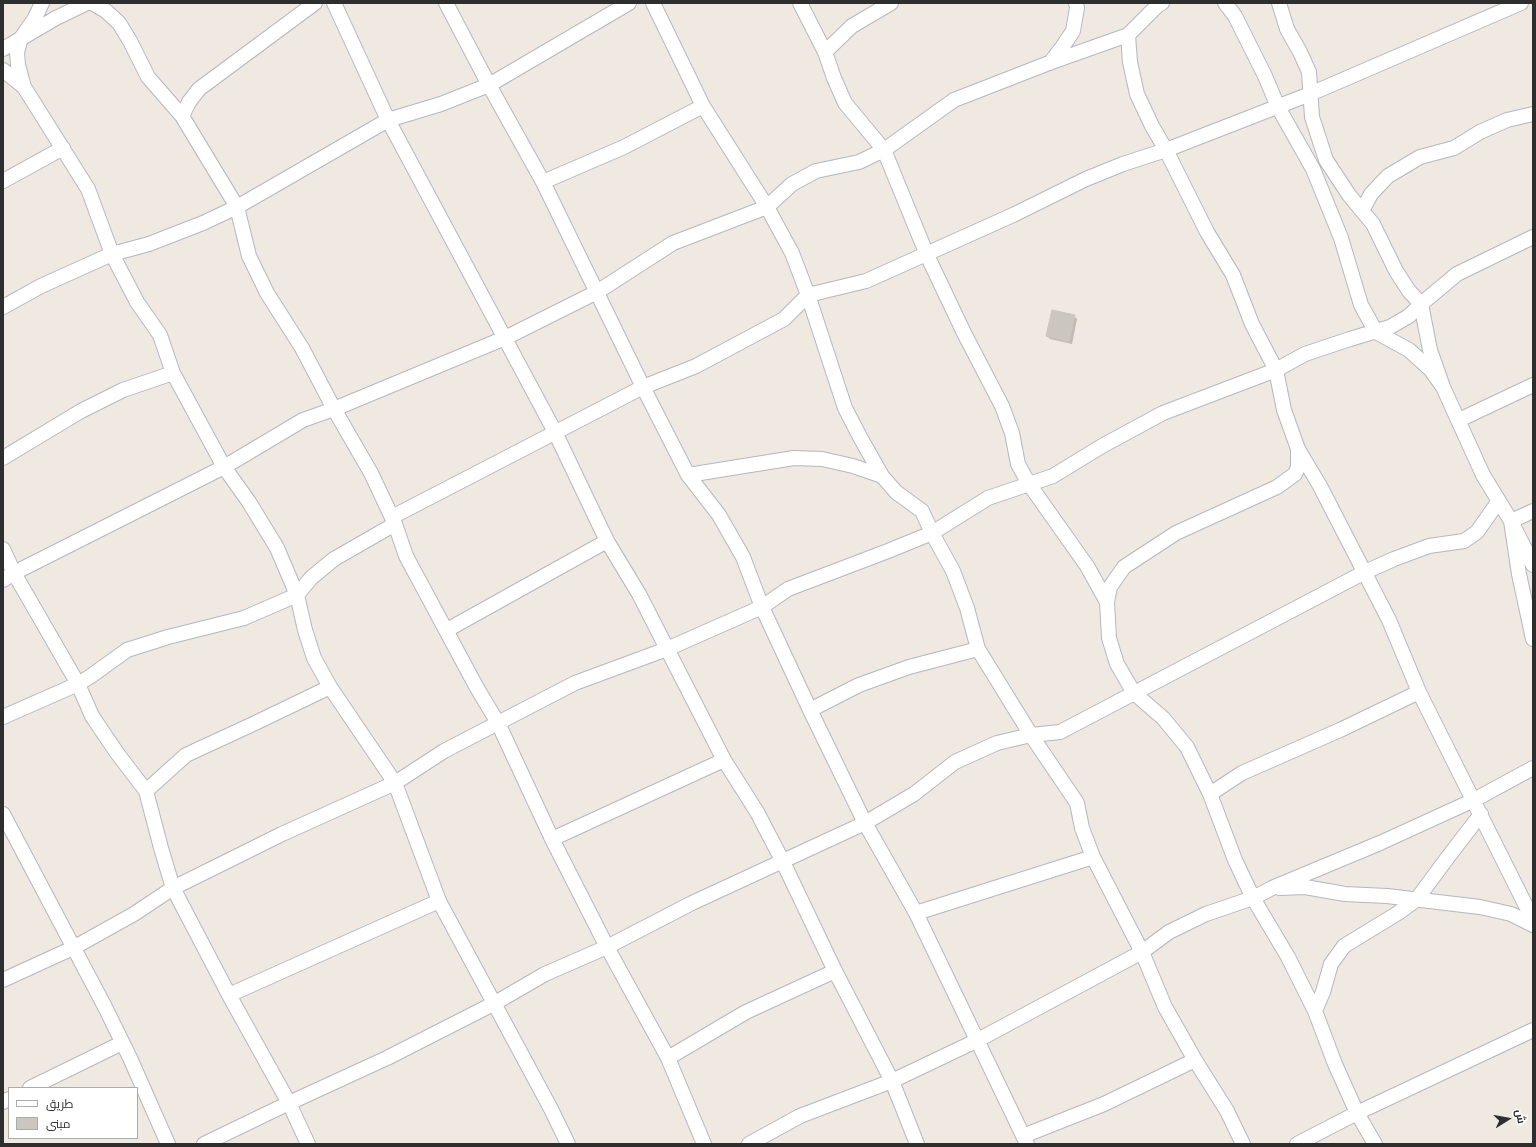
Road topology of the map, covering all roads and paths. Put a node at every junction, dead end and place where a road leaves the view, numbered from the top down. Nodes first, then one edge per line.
1 (42, 3) edge
2 (87, 3) edge
3 (92, 3) edge
4 (315, 3) edge
5 (334, 3) edge
6 (446, 3) edge
7 (630, 3) edge
8 (653, 3) edge
9 (800, 3) edge
10 (891, 3) edge
11 (1076, 3) edge
12 (1162, 3) edge
13 (1225, 3) edge
14 (1279, 3) edge
15 (1521, 3) edge
16 (1128, 35) junction
17 (21, 38) junction
18 (3, 49) edge
19 (825, 52) junction
20 (1049, 63) junction
21 (3, 70) edge
22 (489, 85) junction
23 (24, 87) junction
24 (1310, 94) junction
25 (703, 106) junction
26 (1278, 107) junction
27 (1533, 114) edge
28 (182, 116) junction
29 (388, 120) junction
30 (63, 148) junction
31 (884, 150) junction
32 (1166, 150) junction
33 (3, 181) edge
34 (543, 182) junction
35 (237, 207) junction
36 (767, 207) junction
37 (1362, 211) junction
38 (1533, 237) edge
39 (112, 254) junction
40 (927, 255) junction
41 (597, 292) junction
42 (808, 295) junction
43 (1420, 304) junction
44 (3, 307) edge
45 (1376, 332) junction
46 (505, 338) junction
47 (1276, 370) junction
48 (173, 373) junction
49 (1443, 386) junction
50 (1533, 386) edge
51 (643, 387) junction
52 (334, 410) junction
53 (1459, 420) junction
54 (555, 432) junction
55 (1298, 448) junction
56 (3, 458) edge
57 (224, 467) junction
58 (688, 475) junction
59 (882, 476) junction
60 (1029, 484) junction
61 (1498, 502) junction
62 (1533, 511) edge
63 (394, 521) junction
64 (1511, 521) junction
65 (932, 533) junction
66 (607, 541) junction
67 (3, 549) edge
68 (1533, 565) edge
69 (1365, 572) junction
70 (8, 576) edge
71 (297, 595) junction
72 (1107, 602) junction
73 (762, 607) junction
74 (447, 630) junction
75 (1533, 639) edge
76 (667, 649) junction
77 (978, 649) junction
78 (78, 684) junction
79 (330, 687) junction
80 (1419, 692) junction
81 (1134, 693) junction
82 (810, 710) junction
83 (3, 717) edge
84 (498, 723) junction
85 (1031, 735) junction
86 (724, 760) junction
87 (1533, 768) edge
88 (395, 783) junction
89 (146, 791) junction
90 (1210, 794) junction
91 (1474, 800) junction
92 (3, 814) edge
93 (1481, 814) junction
94 (865, 823) junction
95 (7, 831) edge
96 (552, 839) junction
97 (1093, 857) junction
98 (783, 862) junction
99 (173, 888) junction
100 (1272, 888) junction
101 (1253, 898) junction
102 (1418, 899) junction
103 (439, 901) junction
104 (916, 913) junction
105 (1533, 920) edge
106 (1533, 924) edge
107 (607, 947) junction
108 (73, 948) junction
109 (1142, 952) junction
110 (835, 971) junction
111 (3, 980) edge
112 (229, 995) junction
113 (495, 1003) junction
114 (1314, 1012) junction
115 (1533, 1030) edge
116 (978, 1040) junction
117 (122, 1043) junction
118 (668, 1058) junction
119 (1195, 1060) junction
120 (892, 1081) junction
121 (32, 1087) edge
122 (289, 1103) junction
123 (1357, 1113) junction
124 (1025, 1140) edge
125 (168, 1144) edge
126 (204, 1144) edge
127 (308, 1144) edge
128 (568, 1144) edge
129 (704, 1144) edge
130 (749, 1144) edge
131 (917, 1144) edge
132 (1243, 1144) edge
133 (1297, 1144) edge
134 (1375, 1144) edge

1 - 17 street
2 - 17 street
3 - 28 street
4 - 28 street
5 - 29 street
6 - 22 street
7 - 22 street
8 - 25 street
9 - 19 street
10 - 19 street
11 - 20 street
12 - 16 street
13 - 26 street
14 - 24 street
15 - 24 street
16 - 20 street
16 - 32 street
17 - 18 street
17 - 23 street
19 - 31 street
20 - 31 street
21 - 23 street
22 - 29 street
22 - 34 street
23 - 30 street
24 - 26 street
24 - 37 street
25 - 34 street
25 - 36 street
26 - 32 street
26 - 45 street
27 - 37 street
28 - 35 street
29 - 35 street
29 - 46 street
30 - 33 street
30 - 39 street
31 - 36 street
31 - 40 street
32 - 40 street
32 - 47 street
34 - 41 street
35 - 39 street
35 - 52 street
36 - 41 street
36 - 42 street
37 - 43 street
38 - 43 street
39 - 44 street
39 - 48 street
40 - 42 street
40 - 60 street
41 - 46 street
41 - 51 street
42 - 51 street
42 - 59 street
43 - 45 street
43 - 49 street
45 - 47 street
45 - 49 street
46 - 52 street
46 - 54 street
47 - 55 street
47 - 60 street
48 - 56 street
48 - 57 street
49 - 53 street
50 - 53 street
51 - 54 street
51 - 58 street
52 - 57 street
52 - 63 street
53 - 61 street
54 - 63 street
54 - 66 street
55 - 69 street
55 - 72 street
57 - 70 street
57 - 71 street
58 - 59 street
58 - 73 street
59 - 65 street
60 - 65 street
60 - 72 street
61 - 64 street
61 - 69 street
62 - 64 street
63 - 71 street
63 - 74 street
64 - 68 street
64 - 75 street
65 - 73 street
65 - 77 street
66 - 74 street
66 - 76 street
67 - 70 street
69 - 80 street
69 - 81 street
70 - 78 street
71 - 78 street
71 - 79 street
72 - 81 street
73 - 76 street
73 - 82 street
74 - 84 street
76 - 84 street
76 - 86 street
77 - 82 street
77 - 85 street
78 - 83 street
78 - 89 street
79 - 88 street
79 - 89 street
80 - 90 street
80 - 91 street
81 - 85 street
81 - 90 street
82 - 94 street
84 - 88 street
84 - 96 street
85 - 94 street
85 - 97 street
86 - 96 street
86 - 98 street
87 - 91 street
88 - 99 street
88 - 103 street
89 - 99 street
90 - 101 street
91 - 93 street
91 - 100 street
92 - 95 street
93 - 102 street
93 - 105 street
94 - 98 street
94 - 104 street
95 - 108 street
96 - 107 street
97 - 104 street
97 - 109 street
98 - 107 street
98 - 110 street
99 - 108 street
99 - 112 street
100 - 101 street
100 - 102 street
101 - 109 street
101 - 114 street
102 - 106 street
102 - 114 street
103 - 112 street
103 - 113 street
104 - 116 street
107 - 113 street
107 - 118 street
108 - 111 street
108 - 117 street
109 - 116 street
109 - 119 street
110 - 118 street
110 - 120 street
112 - 122 street
113 - 122 street
113 - 128 street
114 - 123 street
115 - 123 street
116 - 120 street
116 - 124 street
117 - 121 street
117 - 125 street
118 - 129 street
119 - 124 street
119 - 132 street
120 - 130 street
120 - 131 street
122 - 126 street
122 - 127 street
123 - 133 street
123 - 134 street

